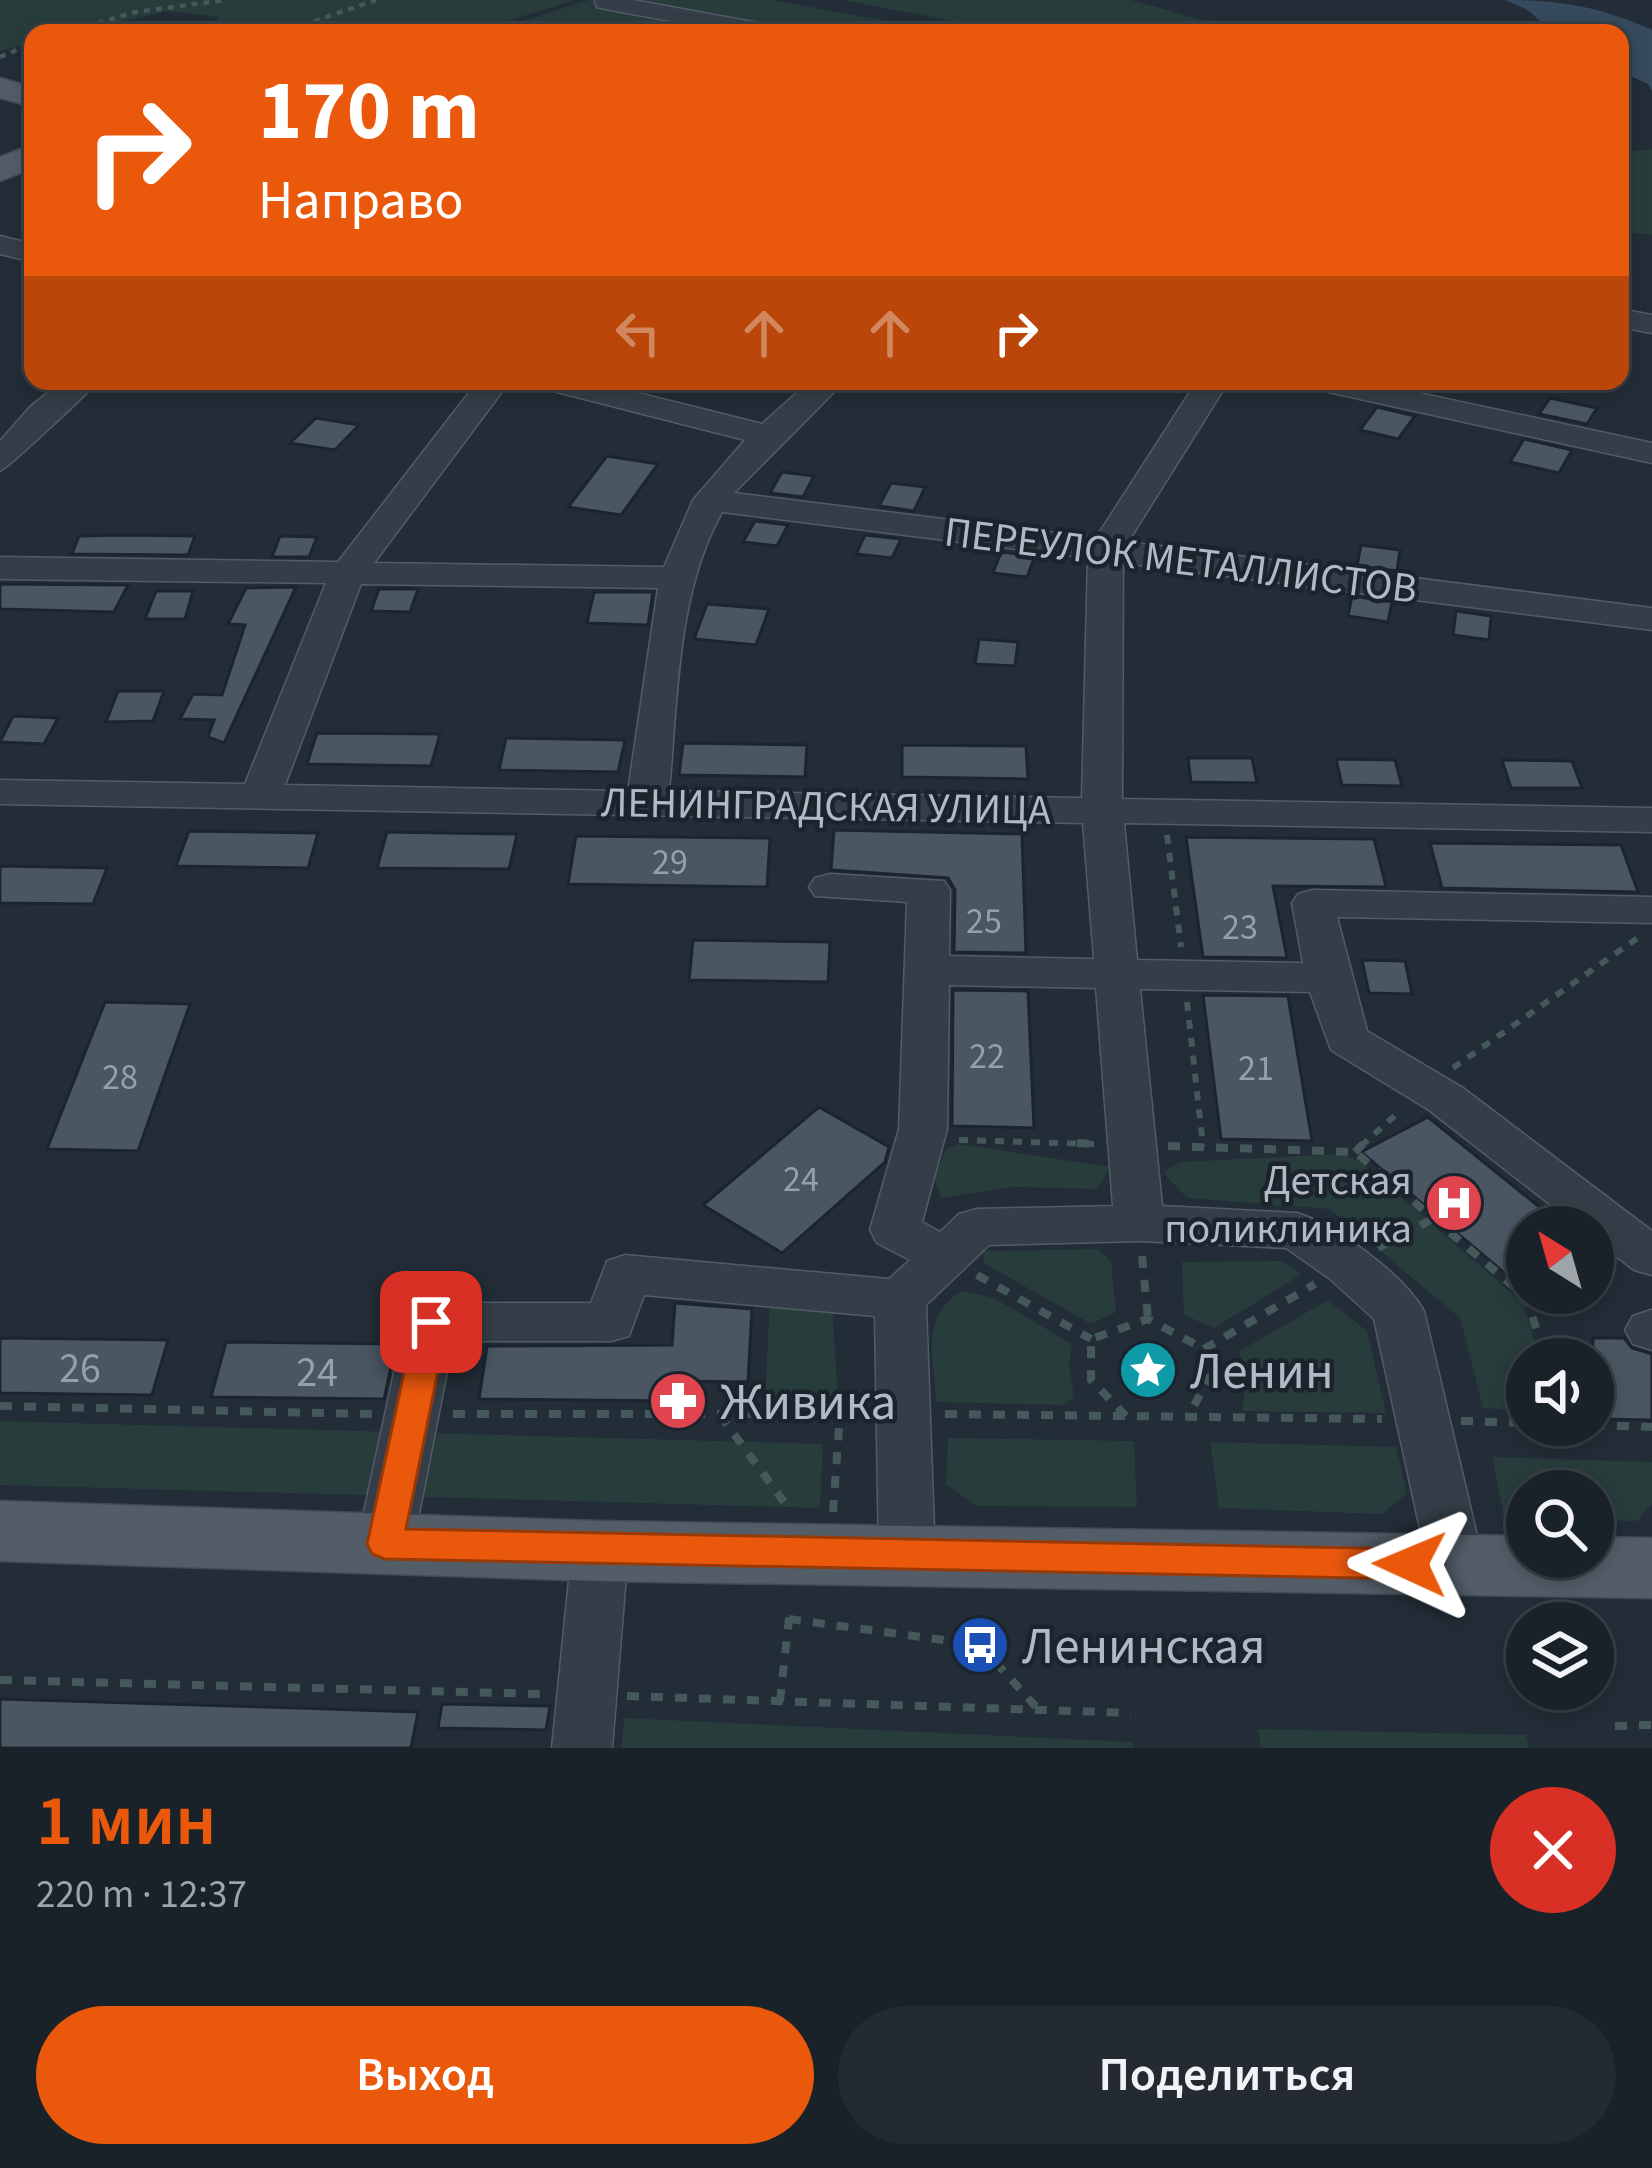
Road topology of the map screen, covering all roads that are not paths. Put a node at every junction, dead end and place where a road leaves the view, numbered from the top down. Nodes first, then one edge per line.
1 (605, 2) edge
2 (726, 24) edge
3 (71, 390) edge
4 (487, 390) edge
5 (588, 390) edge
6 (819, 390) edge
7 (1207, 390) edge
8 (1361, 390) edge
9 (0, 408) edge
10 (41, 414) junction
11 (769, 436) junction
12 (1652, 453) edge
13 (0, 461) edge
14 (710, 500) junction
15 (1106, 550) junction
16 (0, 568) edge
17 (347, 574) junction
18 (676, 578) junction
19 (1652, 619) edge
20 (0, 792) edge
21 (259, 799) junction
22 (647, 804) junction
23 (1102, 808) junction
24 (1649, 827) edge
25 (830, 887) dead end
26 (1652, 910) edge
27 (927, 970) junction
28 (1115, 974) junction
29 (1328, 978) junction
30 (1139, 1223) junction
31 (942, 1256) junction
32 (1652, 1257) edge
33 (900, 1299) junction
34 (0, 1531) edge
35 (385, 1544) junction
36 (600, 1551) junction
37 (907, 1557) junction
38 (1456, 1564) junction
39 (1652, 1568) edge
40 (582, 1748) edge

1 - 2 street
3 - 10 street
4 - 17 street
5 - 11 street
6 - 11 street
7 - 15 street
8 - 12 street
9 - 10 street
10 - 13 street
11 - 14 street
14 - 15 street, ПЕРЕУЛОК МЕТАЛЛИСТОВ
14 - 18 street
15 - 19 street, ПЕРЕУЛОК МЕТАЛЛИСТОВ
15 - 23 street
16 - 17 street
17 - 18 street
17 - 21 street
18 - 22 street
20 - 21 street, ЛЕНИНГРАДСКАЯ УЛИЦА
21 - 22 street, ЛЕНИНГРАДСКАЯ УЛИЦА
22 - 23 street, ЛЕНИНГРАДСКАЯ УЛИЦА
23 - 24 street, ЛЕНИНГРАДСКАЯ УЛИЦА
23 - 28 street
25 - 27 street
26 - 29 street
27 - 28 street
27 - 31 street
28 - 29 street
28 - 30 street
29 - 32 street
30 - 31 street
30 - 38 street
31 - 33 street
33 - 35 street
33 - 37 street
34 - 35 main road
35 - 36 main road
36 - 37 main road
36 - 40 street
37 - 38 main road
38 - 39 main road

